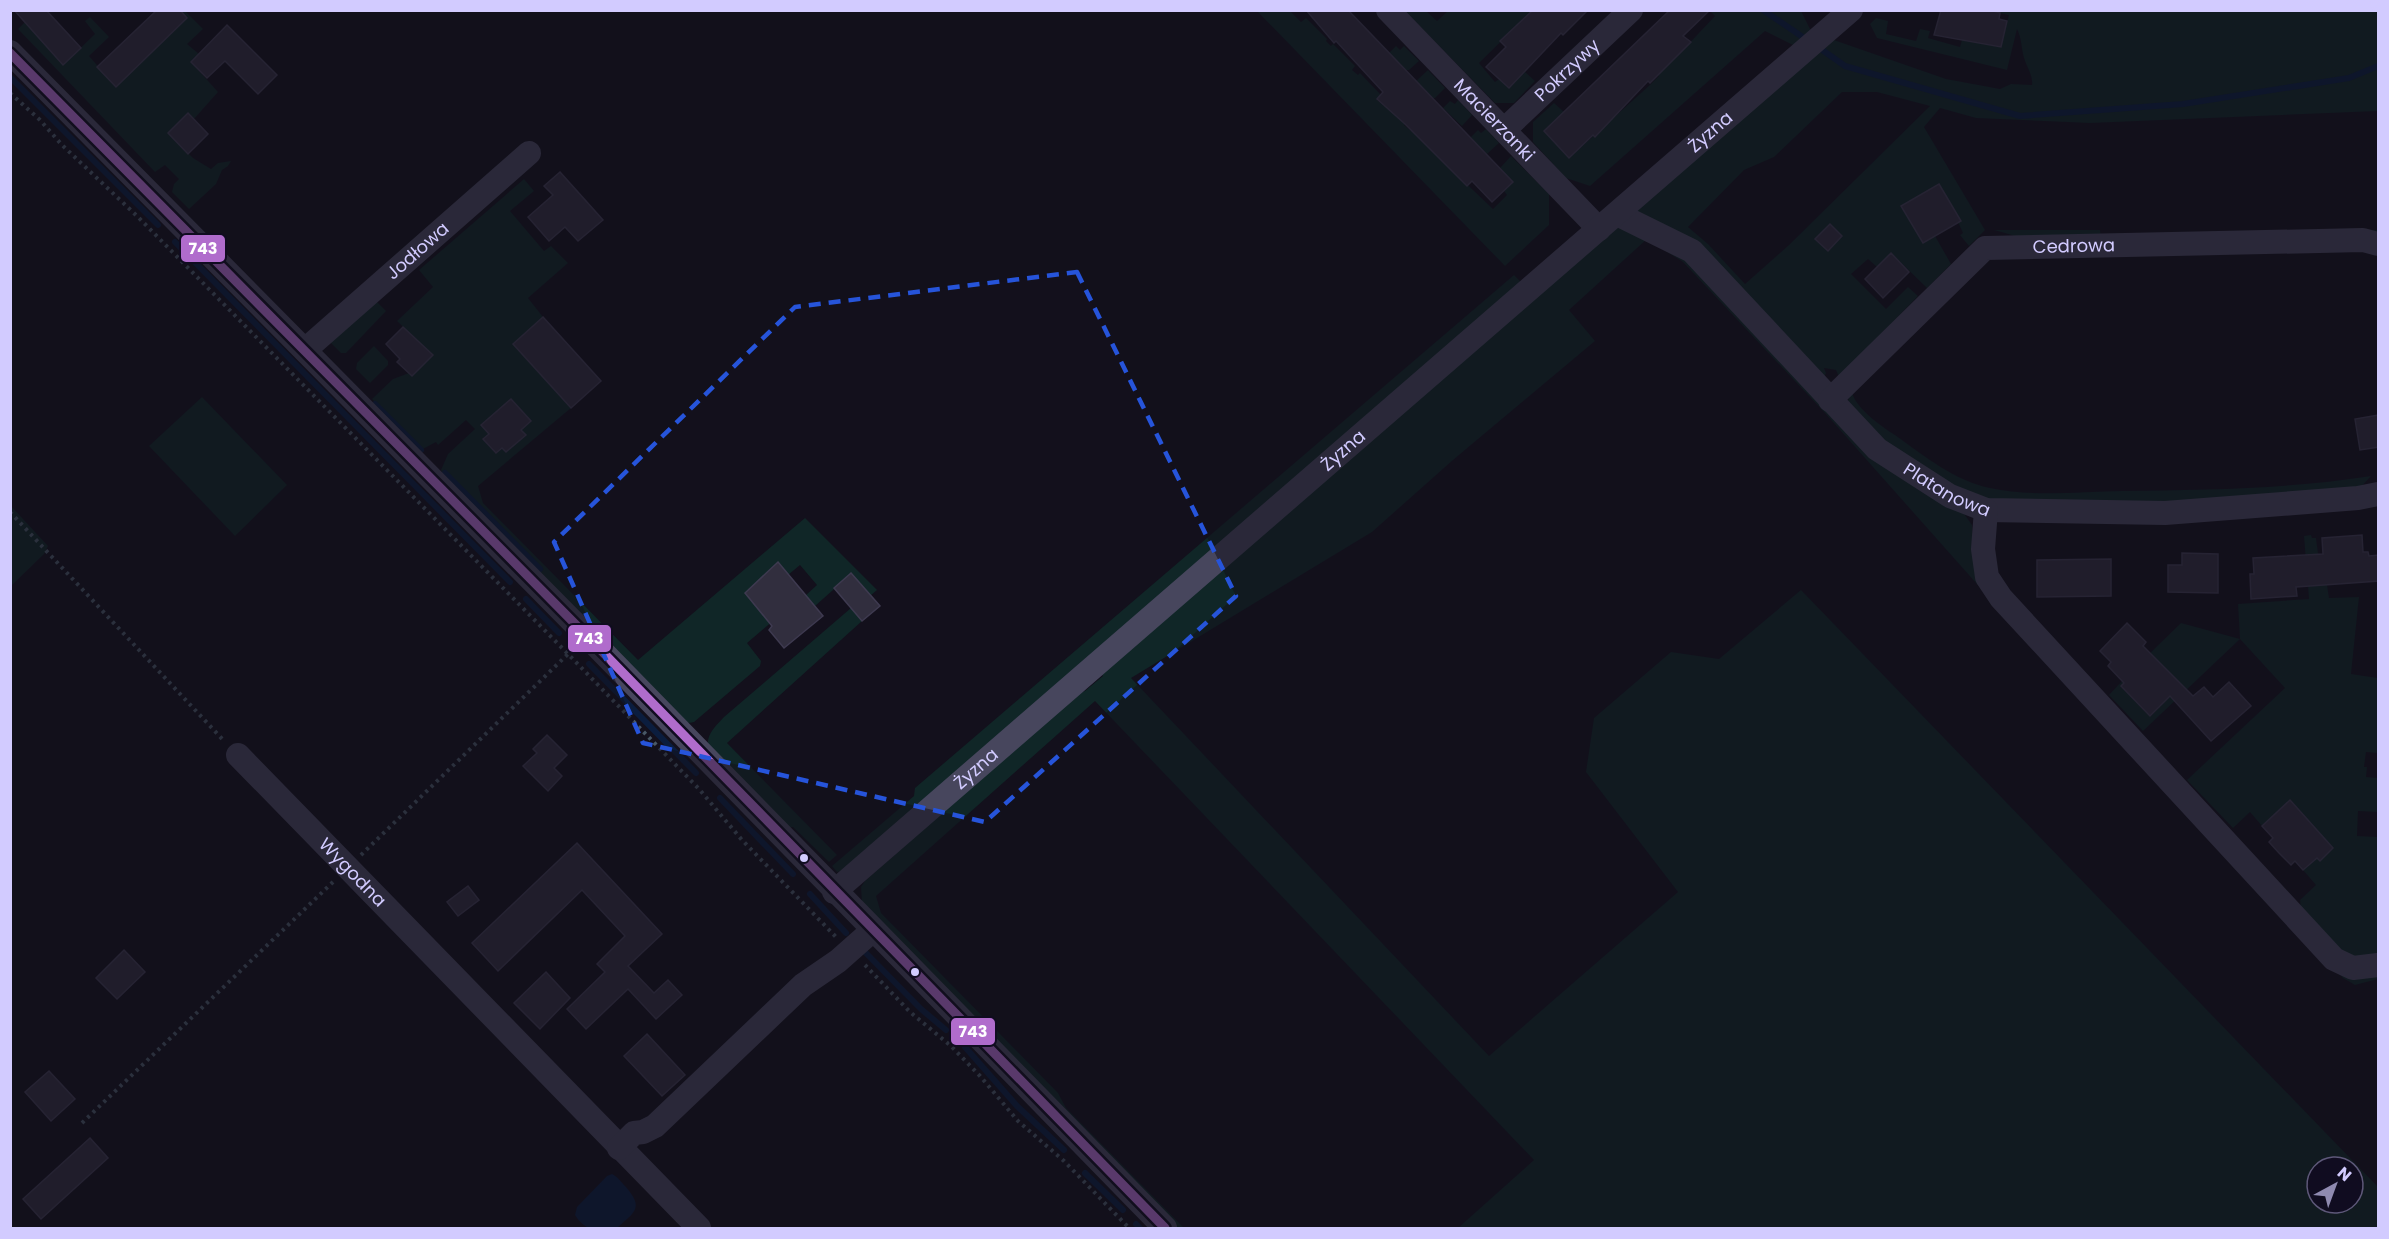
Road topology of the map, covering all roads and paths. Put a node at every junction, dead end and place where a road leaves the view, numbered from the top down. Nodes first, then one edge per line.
1 (1388, 10) edge
2 (1630, 10) edge
3 (1851, 10) edge
4 (10, 52) edge
5 (10, 93) edge
6 (1504, 130) junction
7 (530, 153) dead end
8 (1608, 222) junction
9 (2379, 244) edge
10 (305, 350) junction
11 (1830, 400) junction
12 (2379, 494) edge
13 (1986, 510) junction
14 (10, 512) edge
15 (238, 755) joint
16 (834, 892) junction
17 (873, 930) junction
18 (850, 950) junction
19 (2379, 965) edge
20 (619, 1148) junction
21 (699, 1228) edge
22 (1129, 1228) edge
23 (1165, 1228) edge

1 - 6 street, Macierzanki
2 - 6 street, Pokrzywy
3 - 8 street, Żyzna
4 - 10 street
5 - 18 path
6 - 8 street, Macierzanki
7 - 10 street, Jodłowa
8 - 11 street, Platanowa
8 - 16 street, Żyzna
9 - 11 street, Cedrowa
10 - 16 street
11 - 13 street, Platanowa
12 - 13 street, Platanowa
13 - 19 street
14 - 15 path
15 - 20 street, Wygodna
16 - 17 street
17 - 18 street
17 - 23 street
18 - 20 street
18 - 22 path
20 - 21 street, Wygodna

